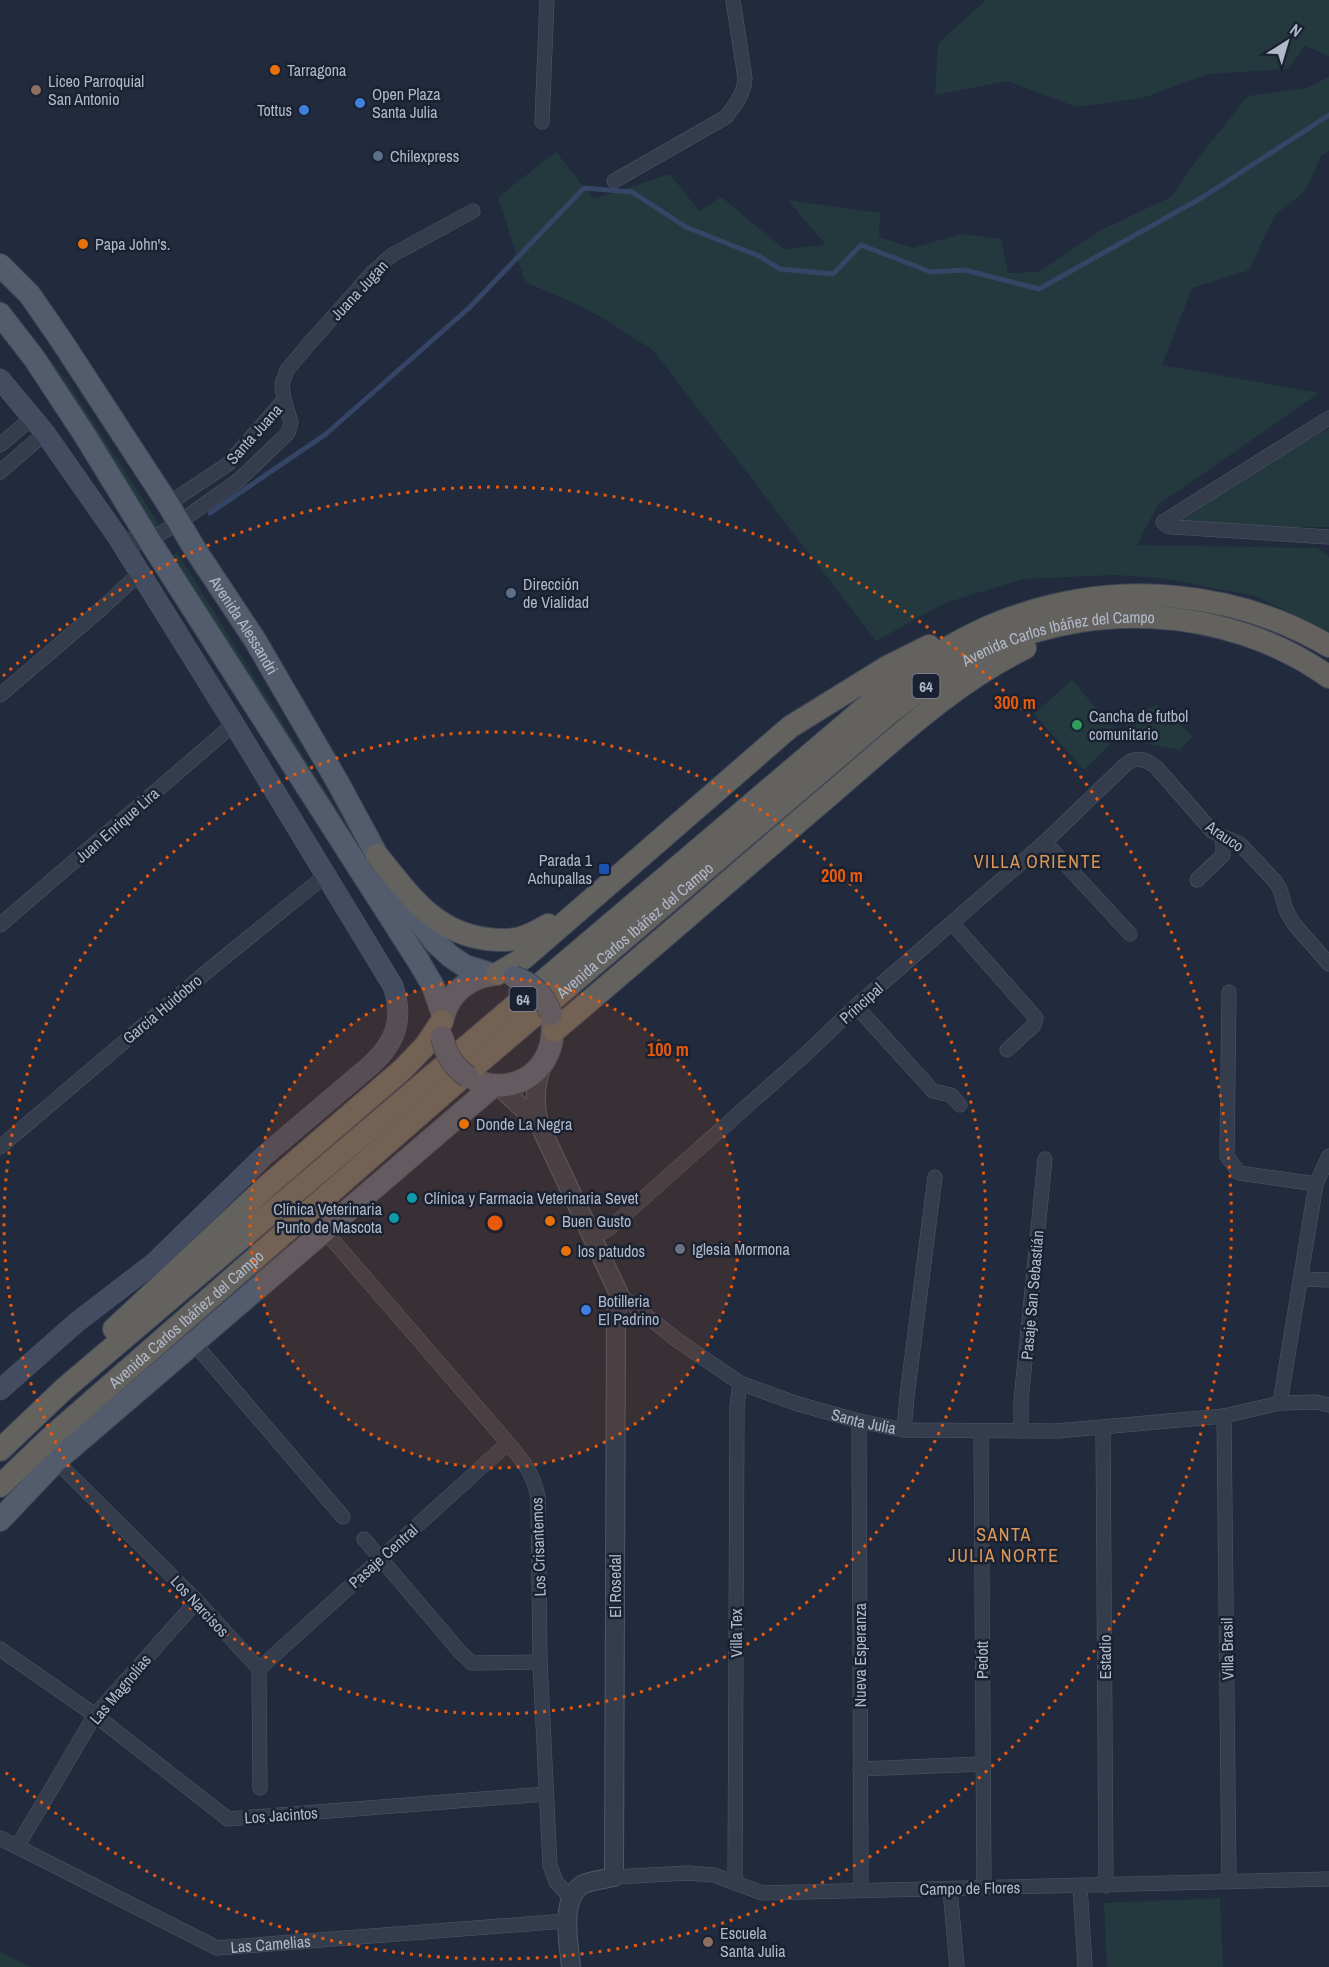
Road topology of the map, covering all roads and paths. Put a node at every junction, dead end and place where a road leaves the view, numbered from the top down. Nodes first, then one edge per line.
1 (547, 0) edge
2 (733, 0) edge
3 (542, 122) dead end
4 (614, 181) dead end
5 (473, 212) dead end
6 (0, 265) edge
7 (0, 274) edge
8 (30, 295) junction
9 (0, 314) edge
10 (0, 379) edge
11 (284, 400) junction
12 (33, 417) junction
13 (1329, 418) edge
14 (45, 433) junction
15 (0, 445) edge
16 (0, 472) edge
17 (173, 513) junction
18 (117, 536) junction
19 (1327, 539) edge
20 (149, 540) junction
21 (141, 572) junction
22 (1083, 621) junction
23 (993, 625) junction
24 (1329, 646) edge
25 (1329, 677) edge
26 (0, 695) edge
27 (234, 724) junction
28 (1126, 764) joint
29 (1223, 837) junction
30 (1045, 842) junction
31 (377, 855) junction
32 (326, 874) junction
33 (1197, 879) dead end
34 (592, 897) junction
35 (952, 923) junction
36 (0, 925) edge
37 (1130, 934) dead end
38 (1329, 964) edge
39 (501, 975) junction
40 (1229, 992) dead end
41 (856, 1006) junction
42 (553, 1022) junction
43 (442, 1024) junction
44 (1007, 1050) dead end
45 (543, 1064) junction
46 (496, 1086) junction
47 (960, 1105) dead end
48 (539, 1124) junction
49 (0, 1147) edge
50 (1329, 1156) edge
51 (1045, 1159) dead end
52 (935, 1177) dead end
53 (1316, 1184) junction
54 (324, 1230) junction
55 (594, 1238) junction
56 (1302, 1279) junction
57 (1329, 1280) edge
58 (619, 1294) junction
59 (194, 1343) junction
60 (740, 1383) junction
61 (2, 1385) edge
62 (64, 1389) junction
63 (1280, 1403) junction
64 (1329, 1405) edge
65 (36, 1415) junction
66 (1224, 1416) junction
67 (859, 1421) junction
68 (1103, 1428) junction
69 (904, 1430) junction
70 (1021, 1431) junction
71 (981, 1432) junction
72 (0, 1441) edge
73 (508, 1443) junction
74 (0, 1450) edge
75 (56, 1461) junction
76 (0, 1486) edge
77 (343, 1517) dead end
78 (0, 1520) edge
79 (364, 1539) dead end
80 (380, 1558) junction
81 (197, 1601) junction
82 (0, 1649) edge
83 (540, 1662) junction
84 (259, 1670) junction
85 (95, 1715) junction
86 (982, 1764) junction
87 (860, 1769) junction
88 (260, 1788) dead end
89 (546, 1794) junction
90 (0, 1838) edge
91 (17, 1847) junction
92 (614, 1877) junction
93 (1329, 1879) edge
94 (1229, 1882) junction
95 (735, 1884) junction
96 (1080, 1886) junction
97 (1106, 1886) junction
98 (984, 1888) junction
99 (950, 1889) junction
100 (861, 1890) junction
101 (571, 1898) junction
102 (566, 1921) junction
103 (571, 1967) edge
104 (957, 1967) edge
105 (1085, 1967) edge

1 - 3 street
2 - 4 street
5 - 11 street, Juana Jugan
6 - 8 main road, Avenida Alessandri
7 - 8 main road
8 - 17 main road, Avenida Alessandri
9 - 20 main road, Avenida Alessandri
10 - 12 main road
11 - 17 street, Santa Juana
11 - 17 street, Santa Juana
12 - 14 main road
12 - 15 street
13 - 19 street
14 - 16 street
14 - 18 main road
17 - 20 street
17 - 31 main road, Avenida Alessandri
18 - 20 street
18 - 21 main road
20 - 43 main road, Avenida Alessandri
21 - 26 street
21 - 27 main road
22 - 25 highway, Avenida Carlos Ibáñez del Campo / 64
22 - 42 highway
22 - 76 highway, Avenida Carlos Ibáñez del Campo / 64
23 - 24 highway, Avenida Carlos Ibáñez del Campo / 64
23 - 34 highway
23 - 62 highway, Avenida Carlos Ibáñez del Campo / 64
27 - 32 main road
27 - 36 street, Juan Enrique Lira
28 - 29 street, Arauco
28 - 30 street, Principal
29 - 33 street
29 - 38 street, Arauco
30 - 35 street, Principal
30 - 37 street
31 - 34 highway
31 - 39 main road, Avenida Alessandri
32 - 49 street, García Huidobro
32 - 61 main road
34 - 39 highway
35 - 41 street, Principal
35 - 44 street
39 - 42 main road, bridge
39 - 43 main road
40 - 53 street
41 - 47 street
41 - 55 street, Principal
42 - 45 main road
43 - 46 main road, bridge
43 - 62 highway
45 - 46 main road
45 - 48 street, Santa Julia
46 - 48 street, Santa Julia
46 - 54 main road, Avenida Carlos Ibáñez del Campo
48 - 55 street, Santa Julia
50 - 53 street
51 - 70 street, Pasaje San Sebastián
52 - 69 street
53 - 56 street
54 - 59 main road, Avenida Carlos Ibáñez del Campo
54 - 73 street, Los Crisantemos
55 - 58 street, Santa Julia
56 - 57 street
56 - 63 street
58 - 60 street, Santa Julia
58 - 92 street, El Rosedal
59 - 75 main road, Avenida Carlos Ibáñez del Campo
59 - 77 street
60 - 67 street, Santa Julia
60 - 95 street, Villa Tex
62 - 65 highway, Avenida Carlos Ibáñez del Campo / 64
63 - 64 street, Santa Julia
63 - 66 street, Santa Julia
65 - 72 highway
65 - 74 highway, Avenida Carlos Ibáñez del Campo / 64
66 - 68 street, Santa Julia
66 - 94 street, Villa Brasil
67 - 69 street, Santa Julia
67 - 87 street, Nueva Esperanza
68 - 70 street, Santa Julia
68 - 97 street, Estadio
69 - 71 street, Santa Julia
70 - 71 street, Santa Julia
71 - 86 street, Pedott
73 - 80 street, Pasaje Central
73 - 83 street, Los Crisantemos
75 - 78 main road, Avenida Carlos Ibáñez del Campo
75 - 81 street, Los Narcisos
79 - 80 street
80 - 83 street
80 - 84 street, Pasaje Central
81 - 84 street, Los Narcisos
81 - 85 street, Las Magnolias
82 - 85 street, Los Jacintos
83 - 89 street, Los Crisantemos
84 - 88 street
85 - 89 street, Los Jacintos
85 - 91 street, Las Magnolias
86 - 87 street
86 - 98 street, Pedott
87 - 100 street, Nueva Esperanza
89 - 101 street, Los Crisantemos
90 - 91 street, Las Camelias
91 - 102 street, Las Camelias
92 - 95 street, Campo de Flores
92 - 101 street
93 - 94 street, Campo de Flores
94 - 97 street, Campo de Flores
95 - 100 street, Campo de Flores
96 - 97 street, Campo de Flores
96 - 98 street, Campo de Flores
96 - 105 street
98 - 99 street, Campo de Flores
99 - 100 street, Campo de Flores
99 - 104 street
101 - 102 street
102 - 103 street

